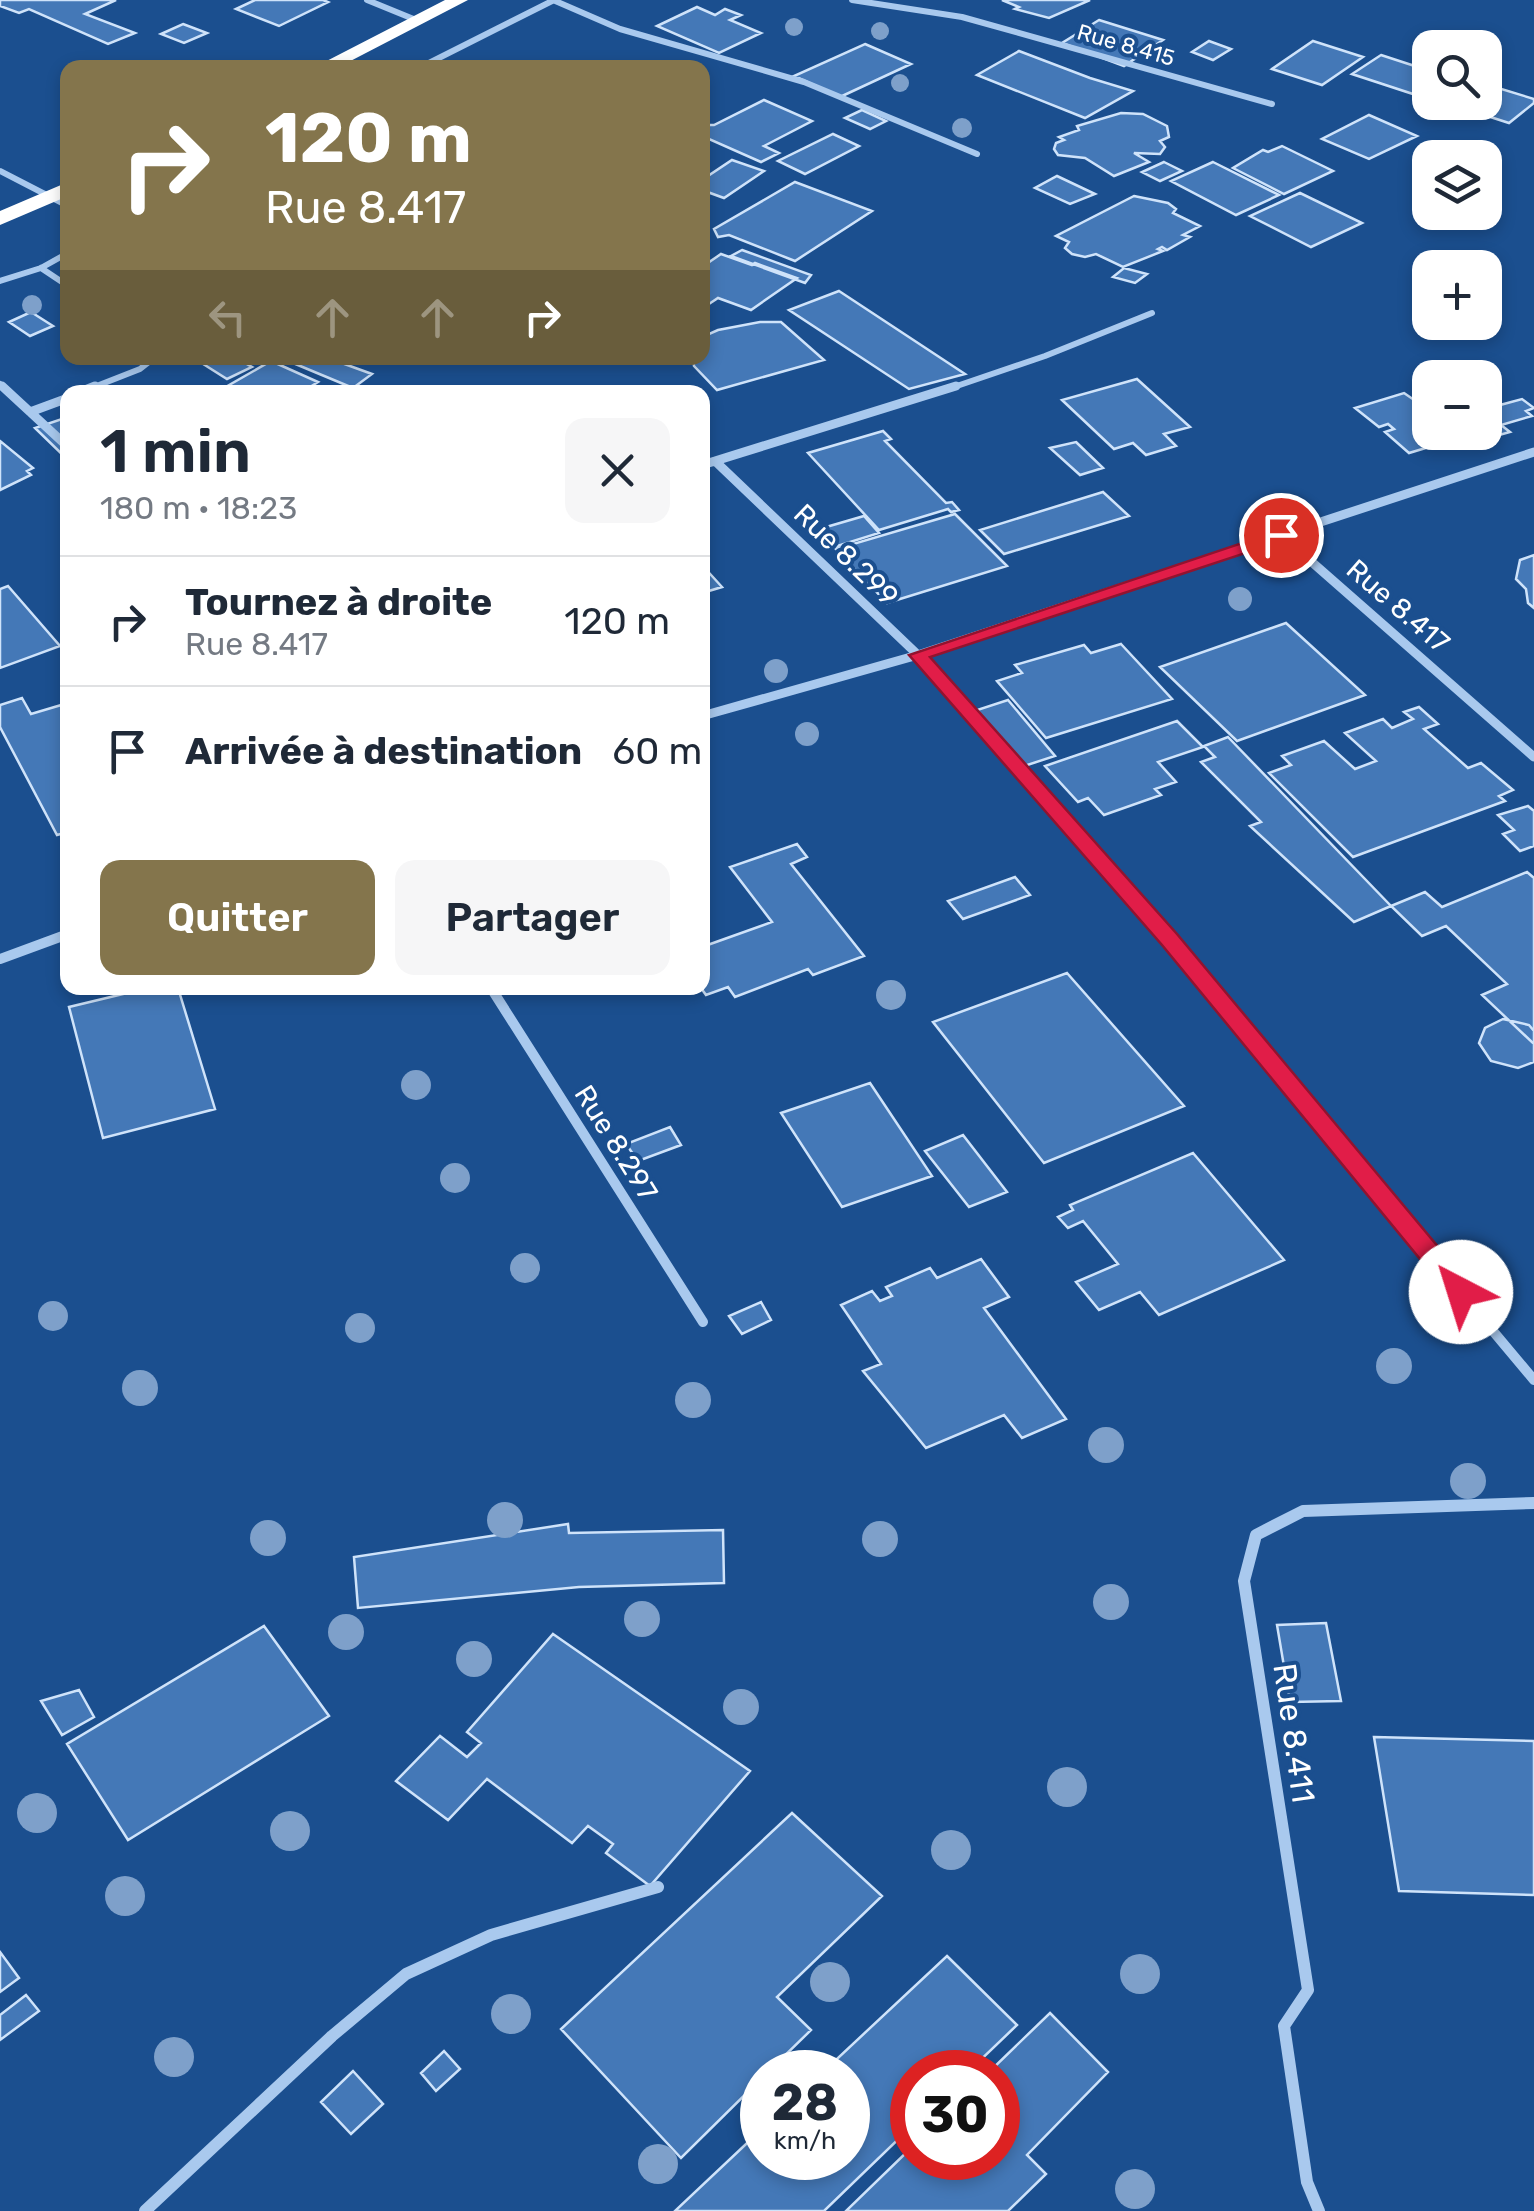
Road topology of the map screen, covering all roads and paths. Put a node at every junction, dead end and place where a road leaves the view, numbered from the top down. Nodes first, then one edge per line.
1 (367, 0) edge
2 (460, 0) edge
3 (553, 0) edge
4 (852, 0) edge
5 (416, 20) junction
6 (338, 60) edge
7 (435, 60) edge
8 (1272, 104) dead end
9 (977, 154) dead end
10 (0, 171) edge
11 (60, 197) edge
12 (60, 197) edge
13 (0, 219) edge
14 (60, 258) edge
15 (42, 268) junction
16 (60, 280) edge
17 (0, 281) edge
18 (1152, 313) dead end
19 (145, 365) edge
20 (0, 384) edge
21 (98, 385) edge
22 (60, 401) edge
23 (30, 412) junction
24 (60, 440) edge
25 (1534, 452) edge
26 (715, 462) junction
27 (710, 463) edge
28 (1281, 535) junction
29 (918, 655) junction
30 (710, 714) edge
31 (1534, 756) edge
32 (60, 937) edge
33 (0, 959) edge
34 (495, 995) edge
35 (703, 1322) dead end
36 (1534, 1380) edge
37 (1534, 1503) edge
38 (658, 1887) dead end
39 (145, 2211) edge
40 (1319, 2211) edge

1 - 5 street
2 - 5 highway
3 - 7 street
3 - 9 street
4 - 8 street, Rue 8.415
5 - 6 highway
10 - 11 street
12 - 13 highway
14 - 15 street
15 - 16 street
15 - 17 street
18 - 26 street
19 - 21 street
20 - 23 street
22 - 23 street
23 - 24 street
25 - 28 street
26 - 27 street
26 - 29 street, Rue 8.299
28 - 29 street
28 - 31 street, Rue 8.417
29 - 30 street
29 - 36 street, Rue 8.299
32 - 33 street
34 - 35 street, Rue 8.297
37 - 40 street, Rue 8.411
38 - 39 street

